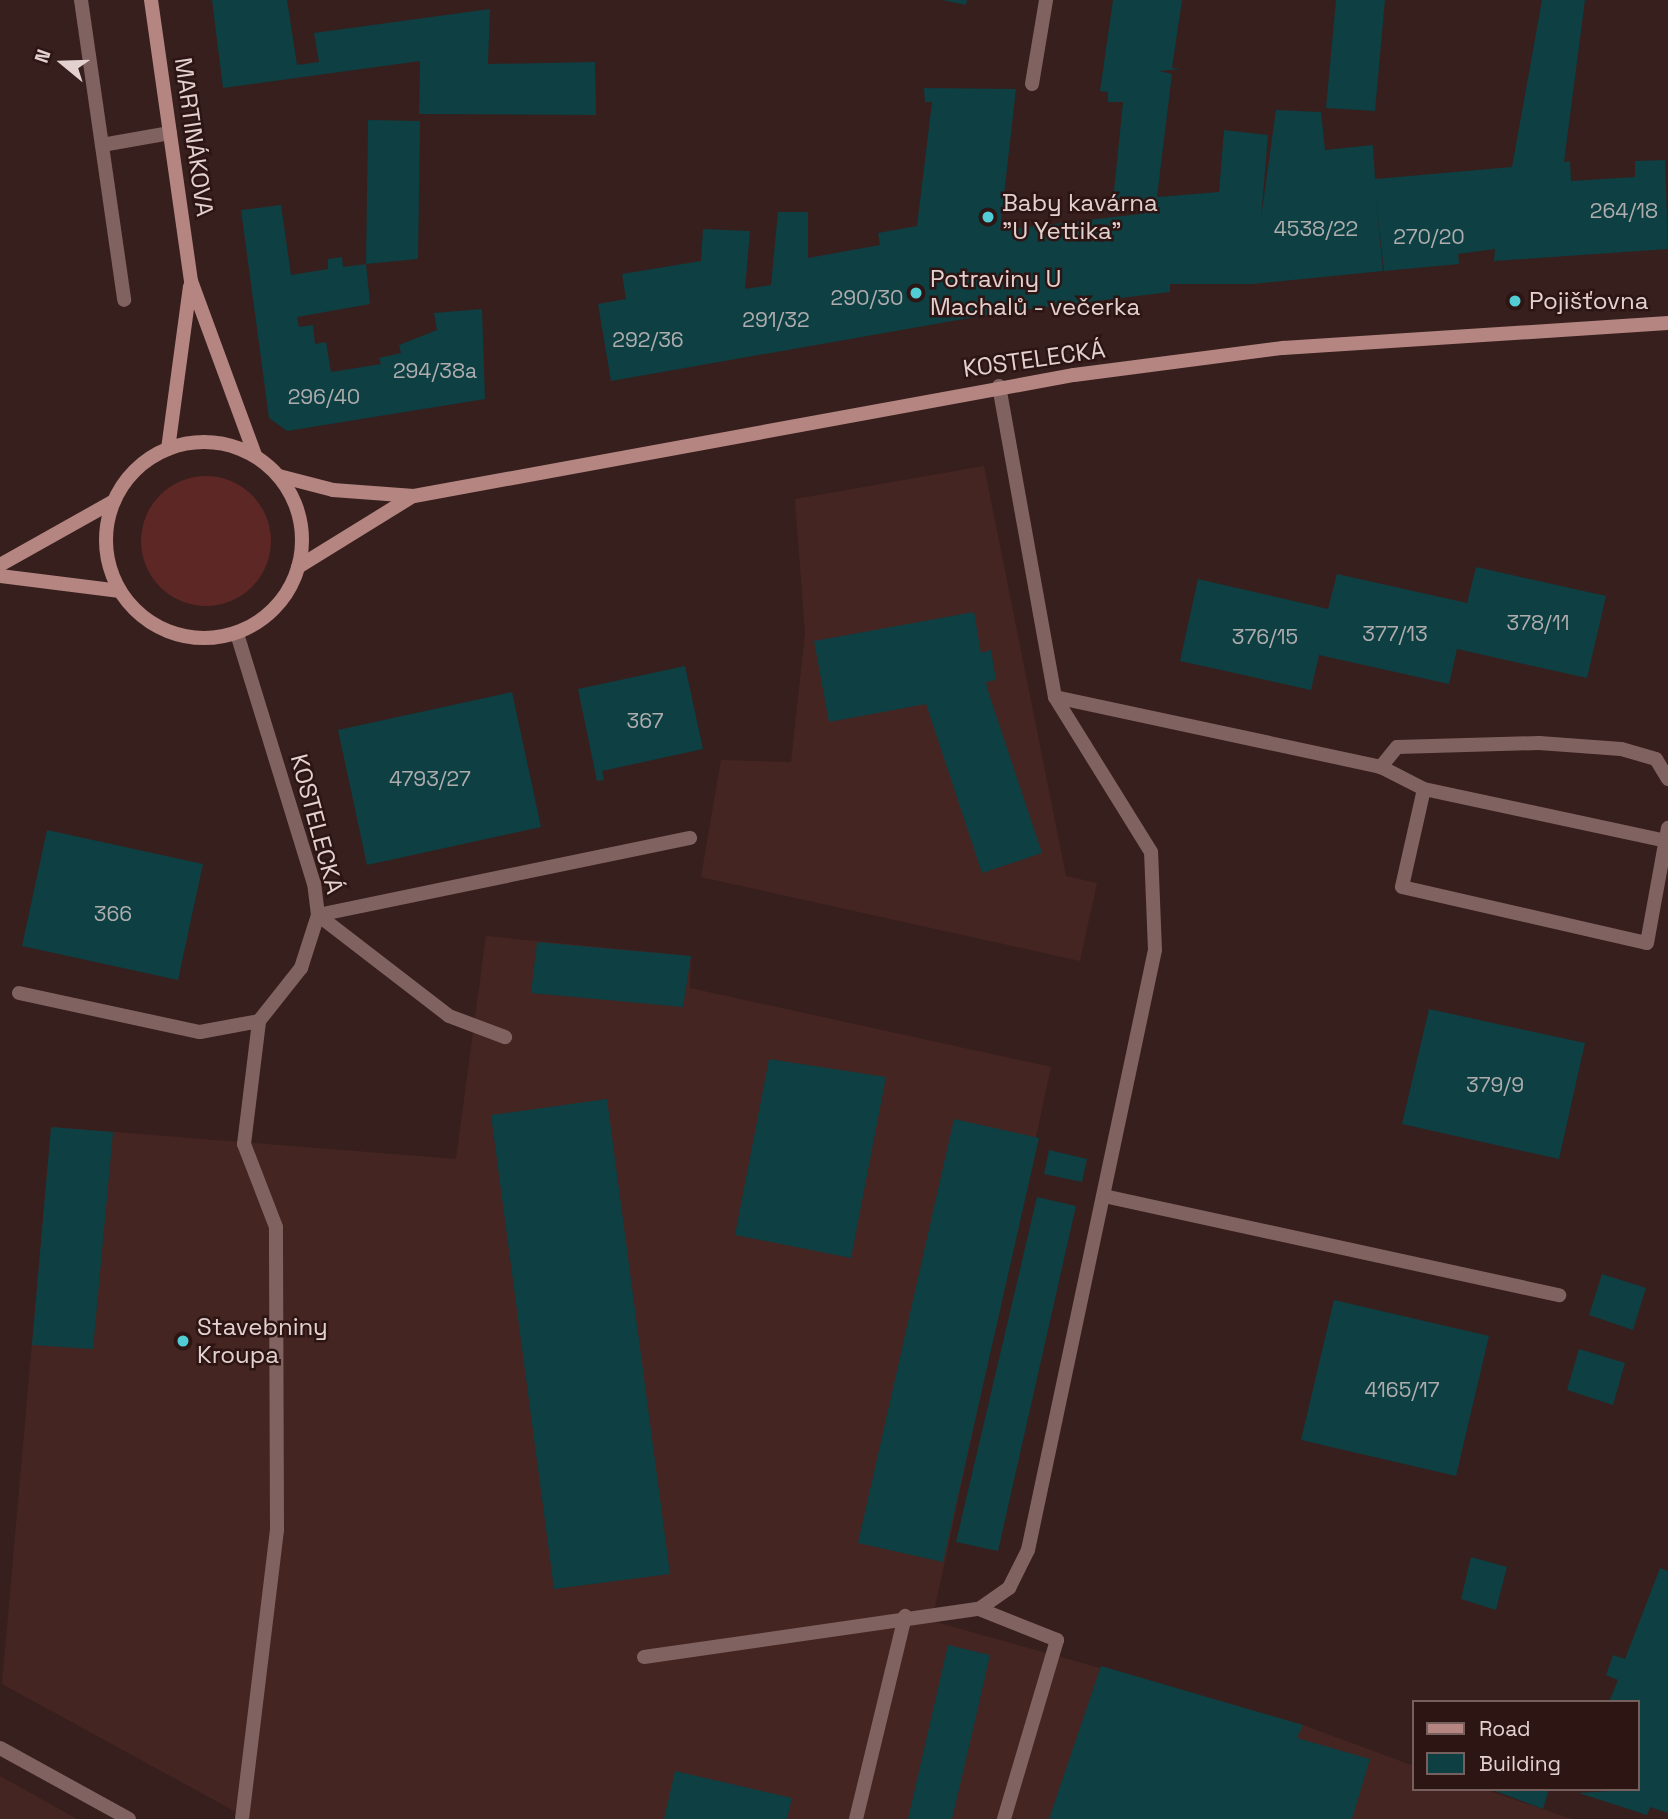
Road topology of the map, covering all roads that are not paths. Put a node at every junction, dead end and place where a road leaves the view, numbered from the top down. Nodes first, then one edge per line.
1 (81, 0) edge
2 (151, 0) edge
3 (1046, 0) edge
4 (1032, 84) dead end
5 (170, 133) junction
6 (102, 145) junction
7 (191, 281) junction
8 (124, 300) dead end
9 (1668, 323) edge
10 (999, 386) junction
11 (168, 449) junction
12 (255, 455) junction
13 (279, 476) junction
14 (414, 496) junction
15 (114, 501) junction
16 (0, 565) edge
17 (298, 567) junction
18 (0, 576) edge
19 (120, 591) junction
20 (237, 633) junction
21 (1055, 697) junction
22 (1381, 767) junction
23 (1668, 779) edge
24 (1424, 789) junction
25 (1667, 834) edge
26 (690, 838) dead end
27 (318, 915) junction
28 (19, 993) dead end
29 (259, 1021) junction
30 (505, 1037) dead end
31 (1104, 1196) junction
32 (1559, 1295) dead end
33 (979, 1609) junction
34 (905, 1616) junction
35 (644, 1657) dead end
36 (0, 1748) edge
37 (129, 1819) edge
38 (242, 1819) edge
39 (856, 1819) edge
40 (1004, 1819) edge

1 - 6 street
2 - 5 street, MARTINÁKOVA
3 - 4 street
5 - 6 street
5 - 7 street, MARTINÁKOVA
6 - 8 street
7 - 11 street, MARTINÁKOVA
7 - 12 street, MARTINÁKOVA
9 - 10 street, KOSTELECKÁ
10 - 14 street, KOSTELECKÁ
10 - 21 street
11 - 12 street
11 - 15 street
12 - 13 street
13 - 14 street, KOSTELECKÁ
13 - 17 street
14 - 17 street, KOSTELECKÁ
15 - 16 street
15 - 19 street
17 - 20 street
18 - 19 street
19 - 20 street
20 - 27 street, KOSTELECKÁ
21 - 22 street
21 - 31 street
22 - 23 street
22 - 24 street
24 - 25 street
24 - 25 street
26 - 27 street
27 - 29 street, KOSTELECKÁ
27 - 30 street
28 - 29 street
29 - 38 street
31 - 32 street
31 - 33 street
33 - 34 street
33 - 40 street
34 - 35 street
34 - 39 street
36 - 37 street

